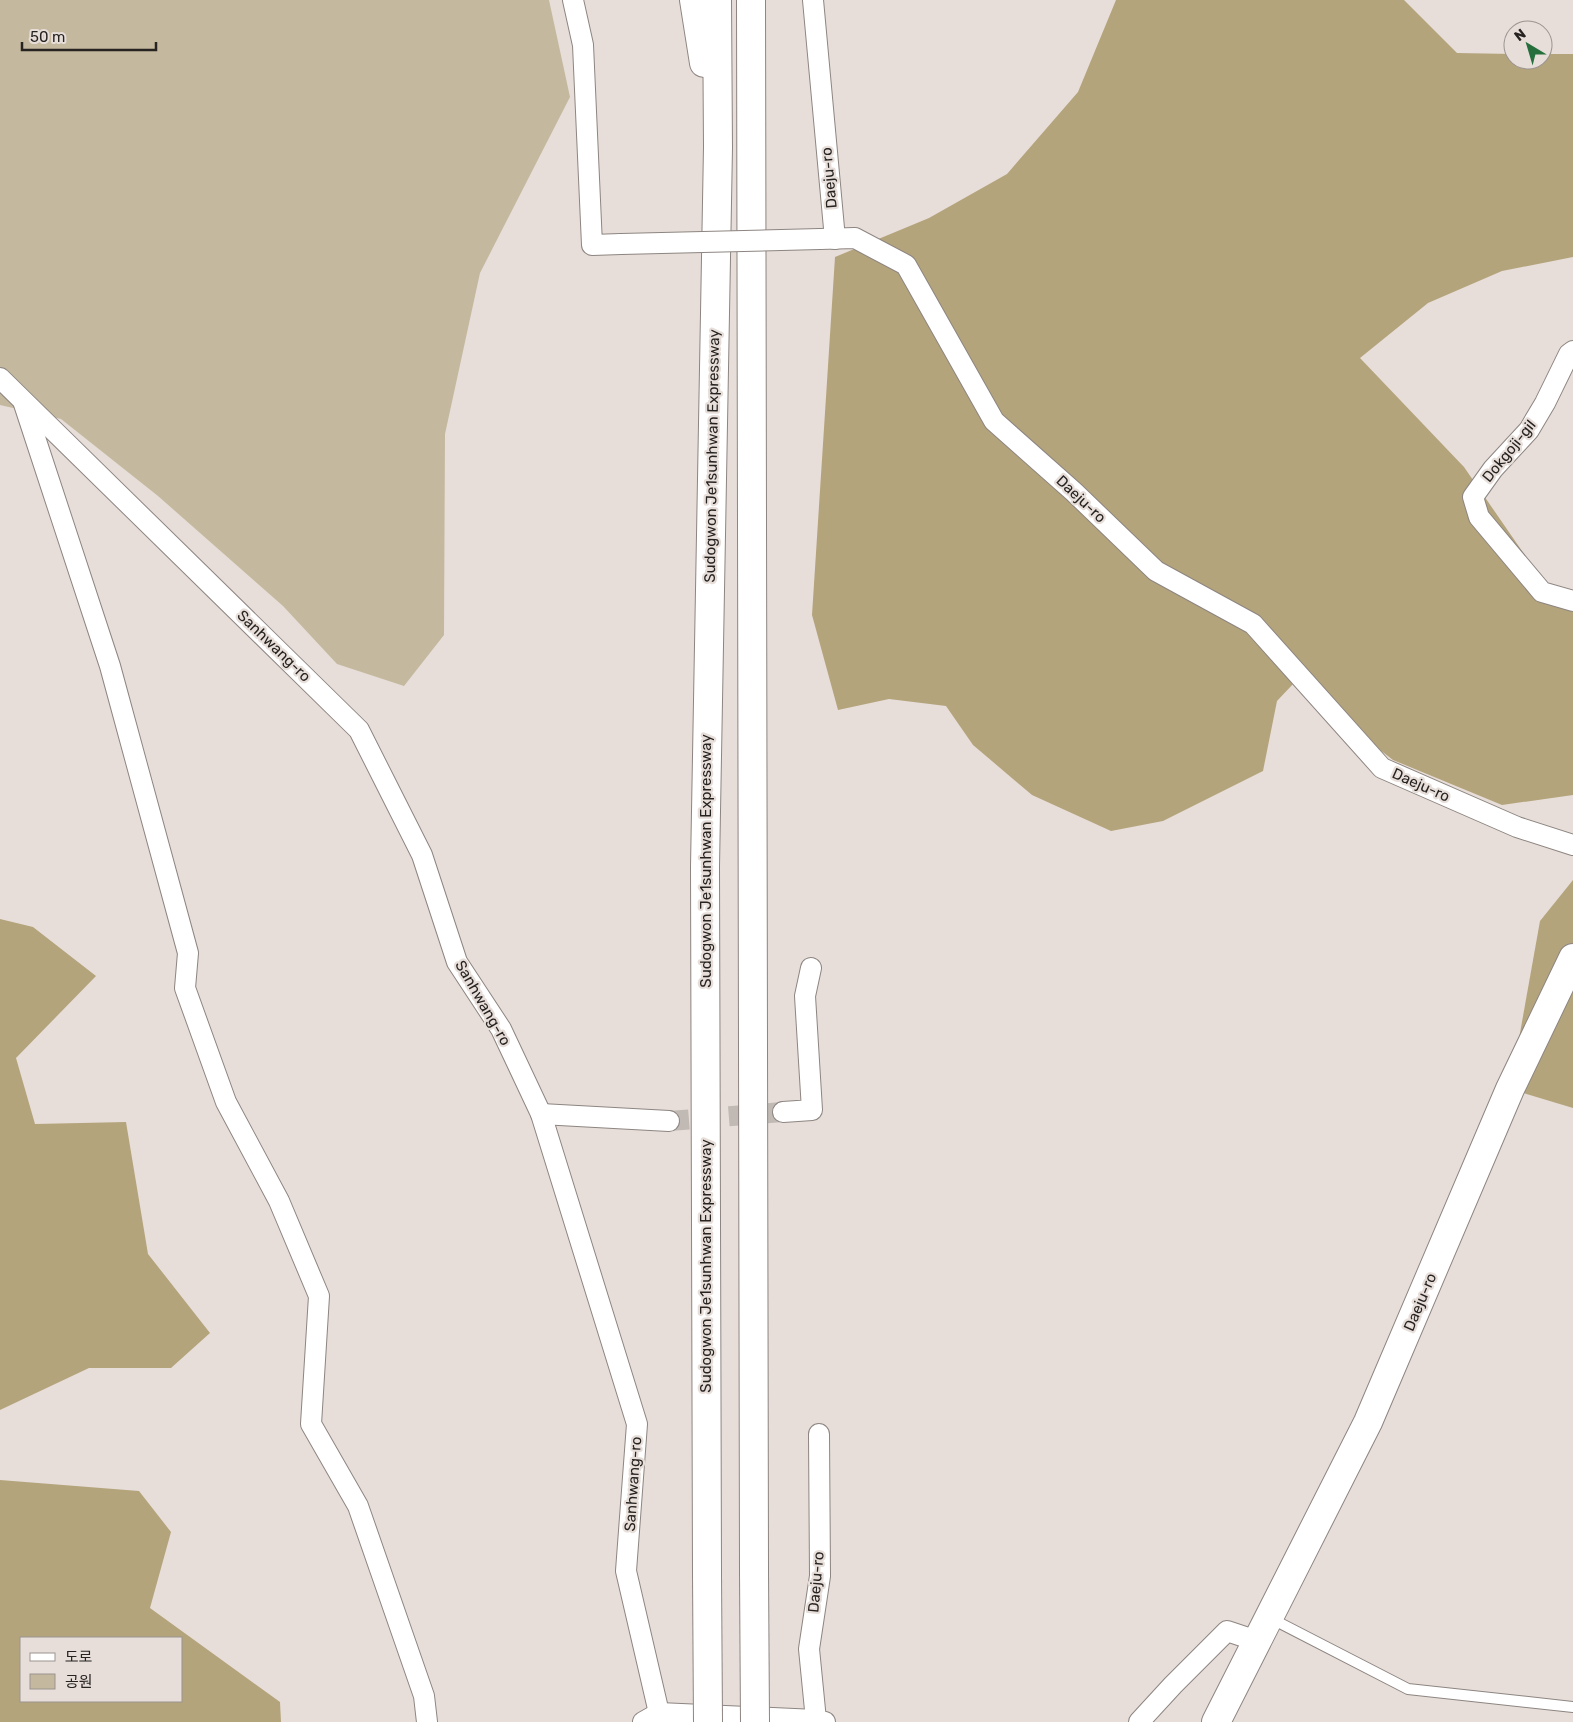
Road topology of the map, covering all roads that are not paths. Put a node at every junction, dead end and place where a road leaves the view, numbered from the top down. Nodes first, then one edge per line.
1 (573, 0) edge
2 (694, 0) edge
3 (717, 0) edge
4 (751, 0) edge
5 (813, 0) edge
6 (718, 147) junction
7 (827, 239) junction
8 (1573, 351) edge
9 (0, 378) edge
10 (22, 399) junction
11 (1573, 601) edge
12 (1573, 845) edge
13 (1573, 958) edge
14 (811, 968) dead end
15 (783, 1112) tunnel mouth
16 (541, 1114) junction
17 (669, 1121) tunnel mouth
18 (819, 1434) dead end
19 (1263, 1629) junction
20 (1573, 1707) edge
21 (651, 1717) edge
22 (820, 1721) edge
23 (427, 1722) edge
24 (708, 1722) edge
25 (754, 1722) edge
26 (1139, 1722) edge
27 (1216, 1722) edge

1 - 7 street, bridge
2 - 6 main road
3 - 6 main road, Sudogwon Je1sunhwan Expressway
4 - 25 main road, bridge
5 - 7 street, Daeju-ro
6 - 24 main road, Sudogwon Je1sunhwan Expressway, bridge
7 - 12 street, Daeju-ro
8 - 11 street, Dokgoji-gil
9 - 10 street, Sanhwang-ro
10 - 16 street, Sanhwang-ro
10 - 23 street, Sanhwang-ro
13 - 19 main road, Daeju-ro
14 - 15 street
16 - 17 street
16 - 21 street, Sanhwang-ro
18 - 22 street, Daeju-ro
19 - 20 lane
19 - 26 street
19 - 27 main road, Daeju-ro
21 - 22 street

